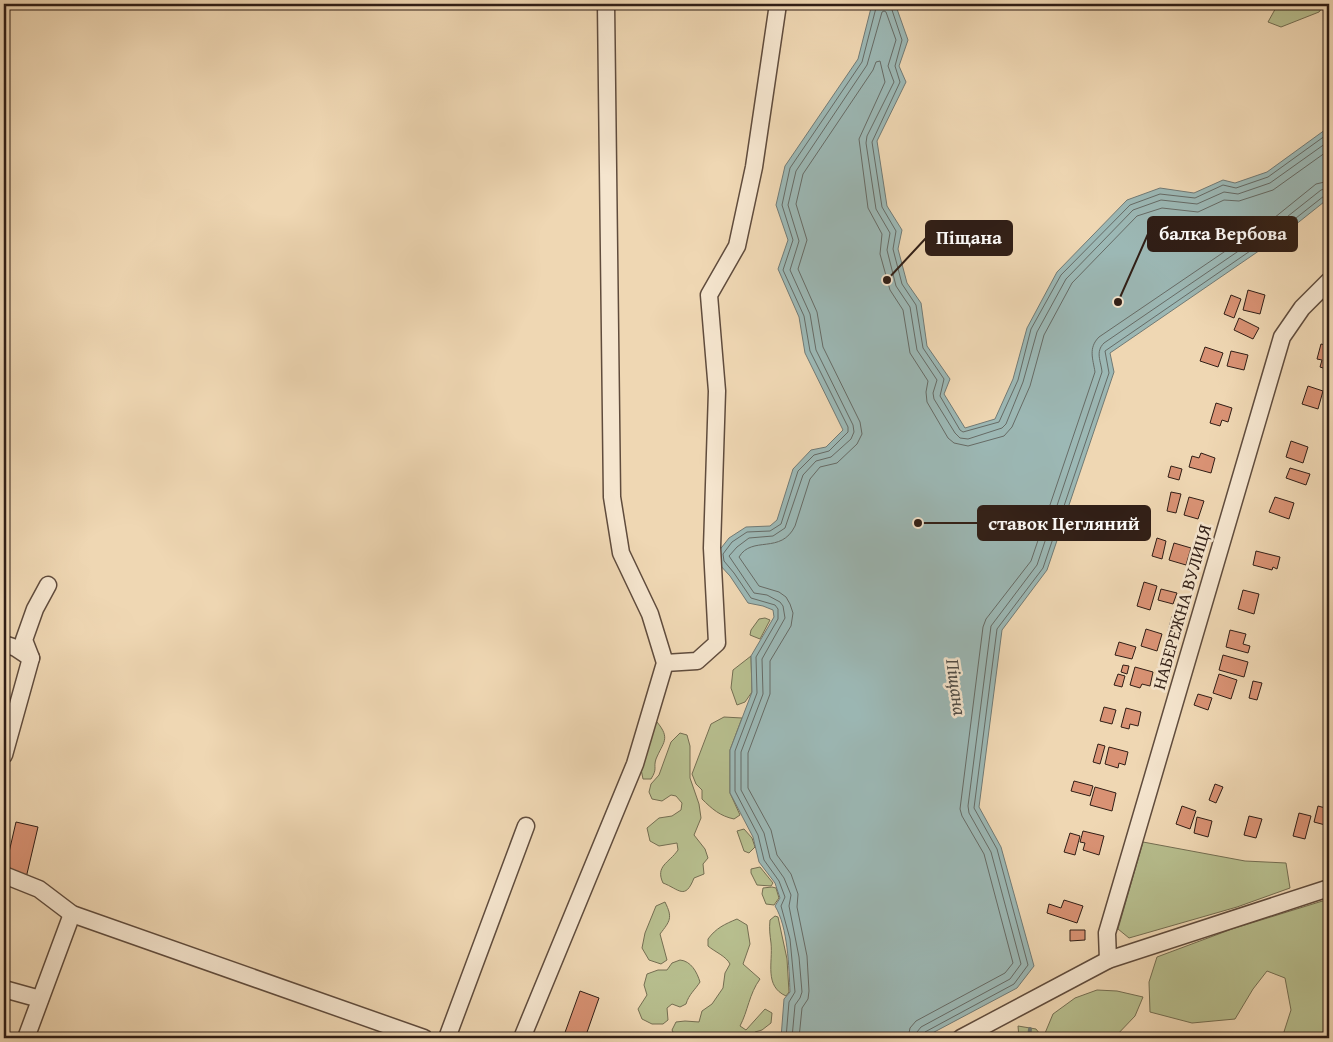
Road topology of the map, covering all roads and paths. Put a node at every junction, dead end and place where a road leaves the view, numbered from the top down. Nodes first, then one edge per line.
1 (606, 4) edge
2 (778, 4) edge
3 (1326, 291) edge
4 (48, 585) dead end
5 (4, 644) edge
6 (31, 658) junction
7 (665, 662) junction
8 (4, 755) edge
9 (526, 826) dead end
10 (4, 875) edge
11 (1329, 888) edge
12 (72, 914) junction
13 (1108, 960) junction
14 (4, 989) edge
15 (40, 999) junction
16 (26, 1038) edge
17 (424, 1038) edge
18 (447, 1038) edge
19 (522, 1038) edge
20 (961, 1038) edge

1 - 7 street
2 - 7 street
3 - 13 street, НАБЕРЕЖНА ВУЛИЦЯ
4 - 6 street
5 - 6 street
6 - 8 street
7 - 19 street
9 - 18 street
10 - 12 street
11 - 13 street
12 - 15 street
12 - 17 street
13 - 20 street
14 - 15 street
15 - 16 street

